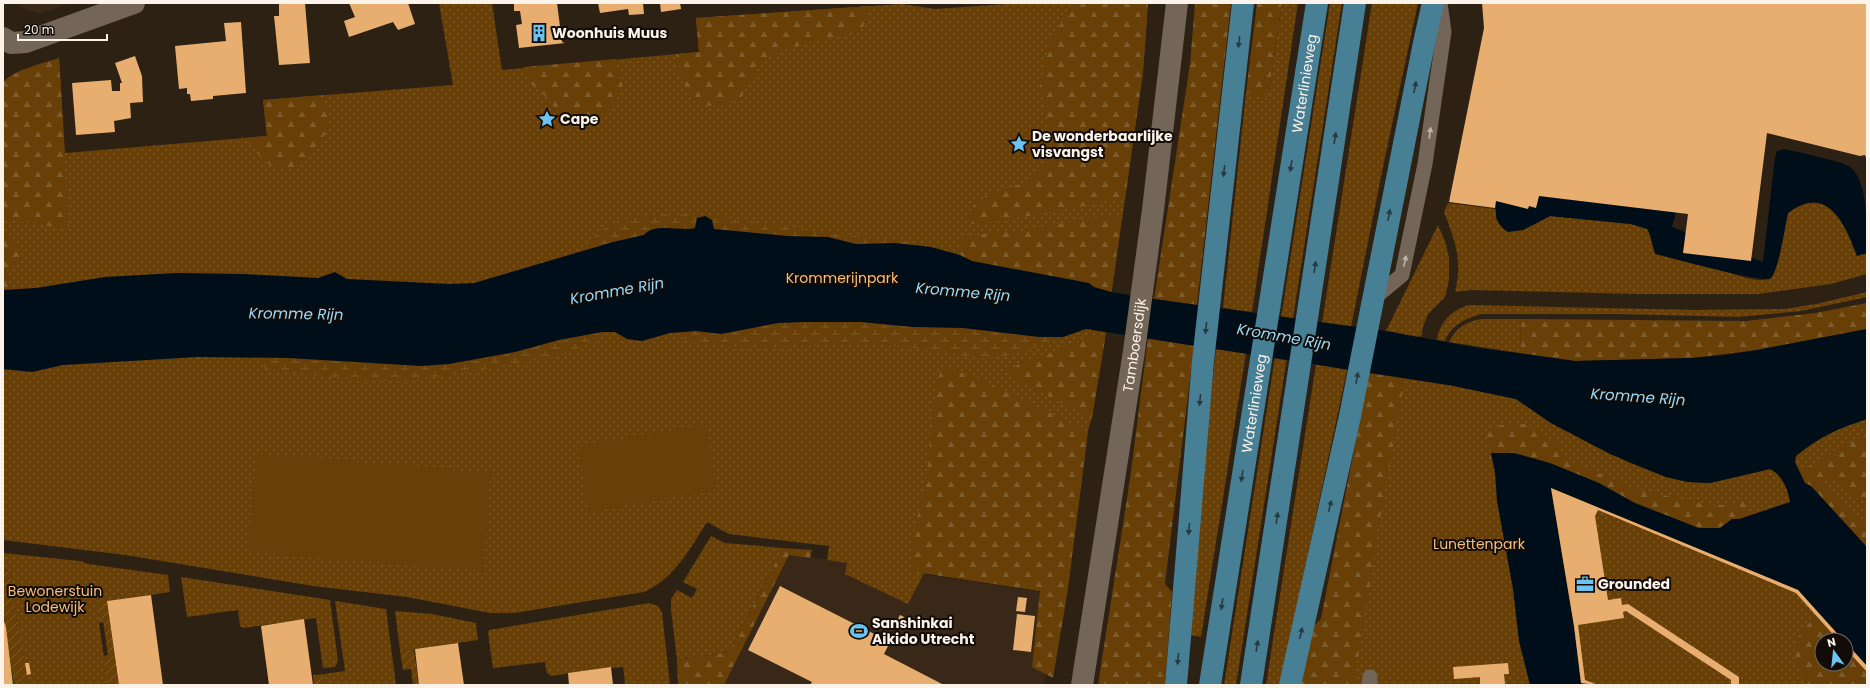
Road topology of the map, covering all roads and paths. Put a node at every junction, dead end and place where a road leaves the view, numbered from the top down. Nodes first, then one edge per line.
1 (134, 3) edge
2 (1177, 3) edge
3 (1243, 3) edge
4 (1316, 3) edge
5 (1355, 3) edge
6 (1433, 3) edge
7 (1440, 3) edge
8 (3, 38) edge
9 (1372, 303) junction
10 (1082, 685) edge
11 (1176, 685) edge
12 (1210, 685) edge
13 (1251, 685) edge
14 (1290, 685) edge

1 - 8 street
2 - 10 street, Tamboersdijk
3 -> 11 main road
4 -> 12 main road, Waterlinieweg
13 -> 5 main road
9 -> 6 main road
9 -> 7 lane
14 -> 9 main road

